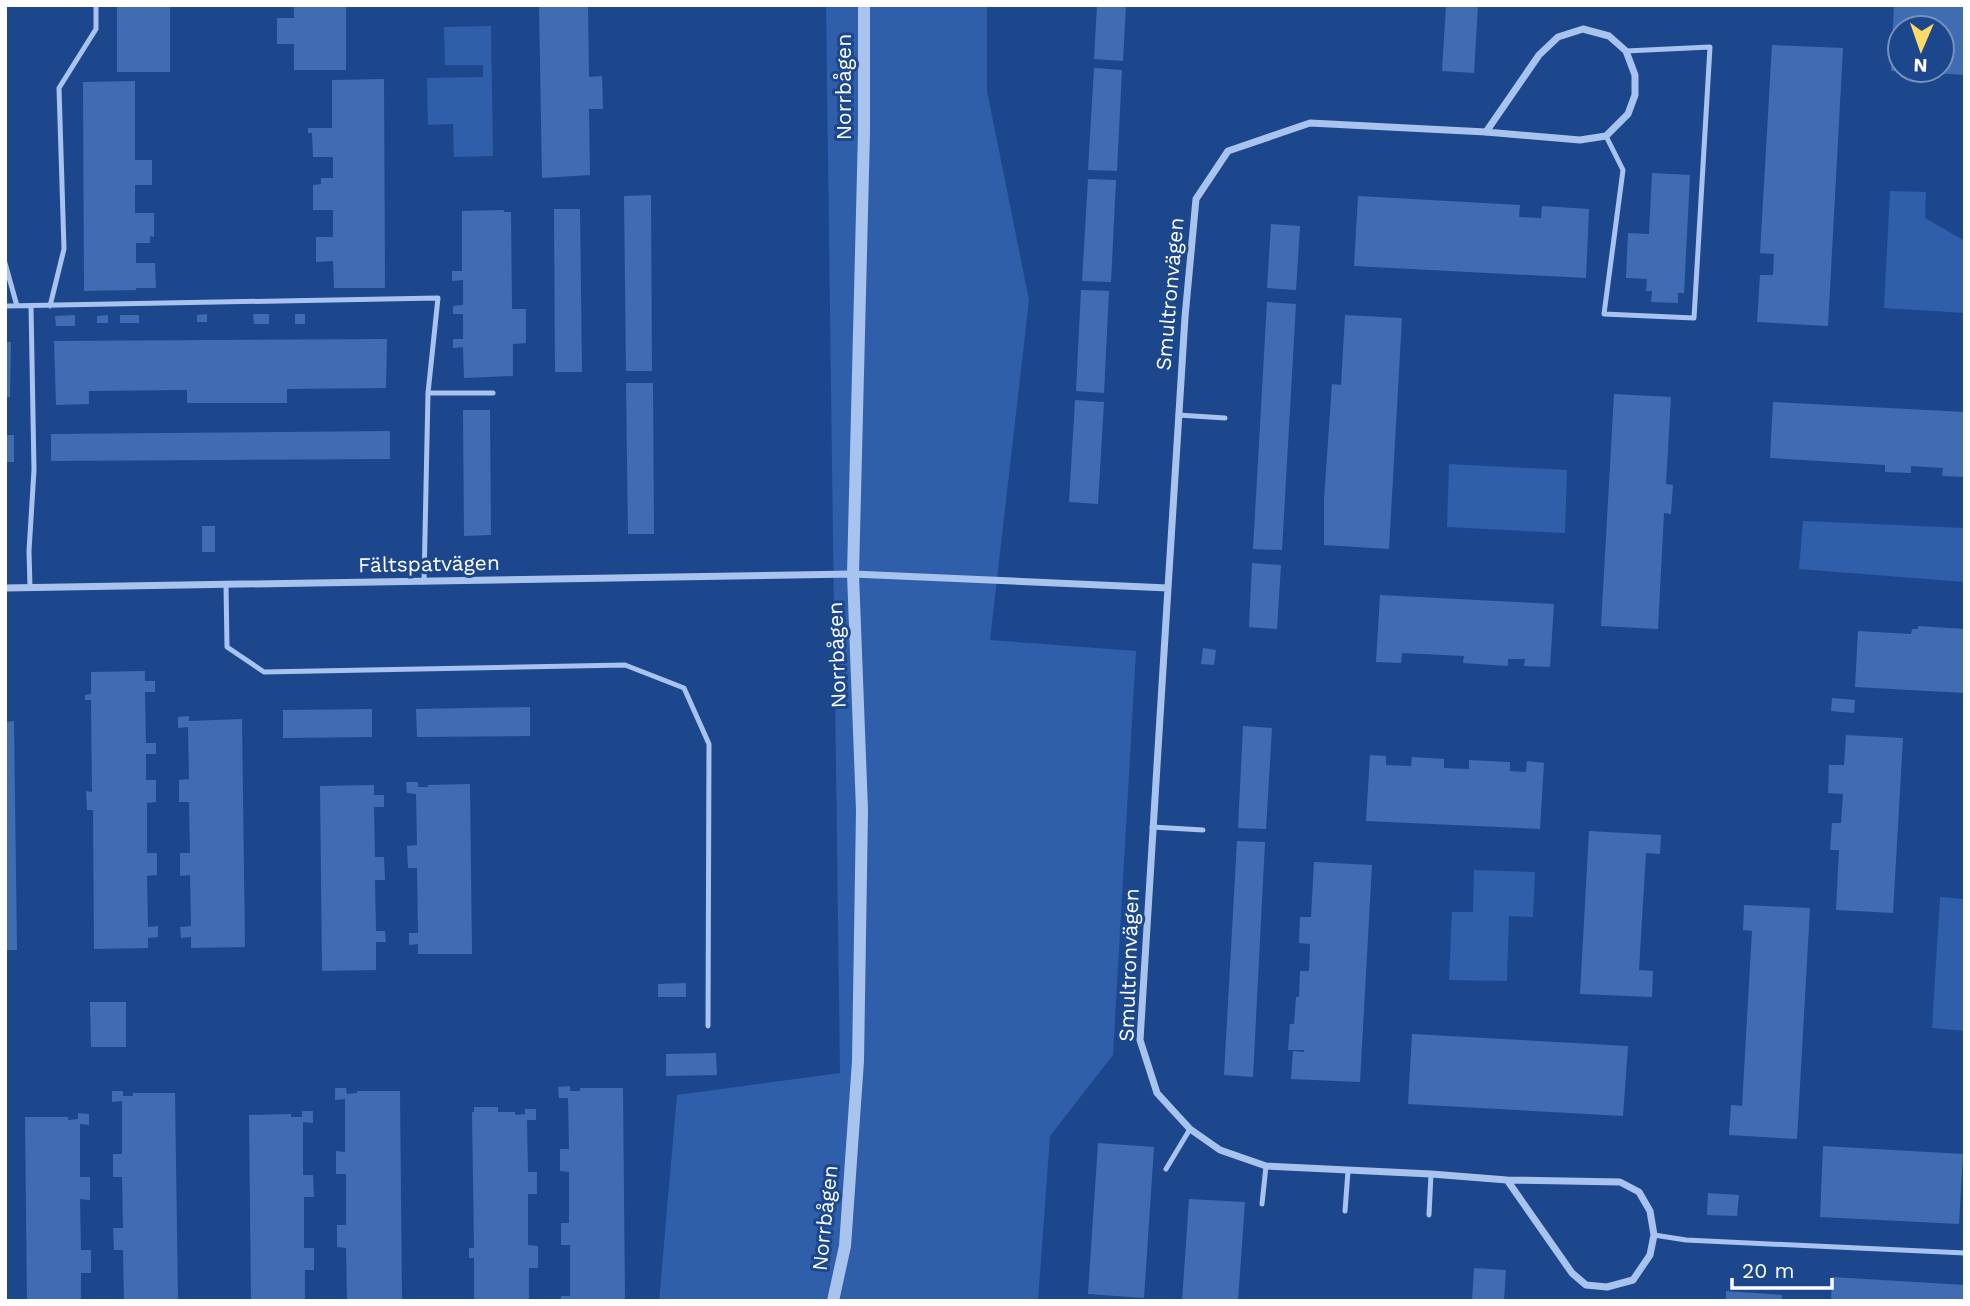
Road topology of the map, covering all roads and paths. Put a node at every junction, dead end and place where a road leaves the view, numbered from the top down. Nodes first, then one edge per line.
1 (96, 5) edge
2 (864, 5) edge
3 (1626, 51) junction
4 (1486, 132) junction
5 (1606, 136) junction
6 (5, 263) edge
7 (5, 306) edge
8 (17, 306) junction
9 (31, 306) junction
10 (50, 306) junction
11 (428, 393) junction
12 (493, 393) dead end
13 (1178, 415) junction
14 (1225, 418) dead end
15 (853, 574) junction
16 (424, 582) junction
17 (226, 585) junction
18 (30, 587) junction
19 (1168, 587) junction
20 (5, 588) edge
21 (1152, 827) junction
22 (1203, 830) dead end
23 (708, 1026) dead end
24 (1190, 1129) junction
25 (1266, 1166) junction
26 (1166, 1169) dead end
27 (1348, 1171) junction
28 (1431, 1174) junction
29 (1507, 1180) junction
30 (1262, 1204) dead end
31 (1345, 1211) dead end
32 (1429, 1215) dead end
33 (1654, 1235) junction
34 (1965, 1253) edge
35 (833, 1301) edge

1 - 10 lane
2 - 15 street, Norrbågen
3 - 4 street
3 - 5 street
3 - 5 lane
4 - 5 street, Smultronvägen
4 - 13 street, Smultronvägen
6 - 8 lane
7 - 8 lane
8 - 9 lane
9 - 10 lane
9 - 18 lane
10 - 11 lane
11 - 12 lane
11 - 16 lane
13 - 14 lane
13 - 19 street, Smultronvägen
15 - 16 street, Fältspatvägen
15 - 19 street
15 - 35 street, Norrbågen
16 - 17 street, Fältspatvägen
17 - 18 street, Fältspatvägen
17 - 23 lane
18 - 20 street, Fältspatvägen
19 - 21 street, Smultronvägen
21 - 22 lane
21 - 24 street, Smultronvägen
24 - 25 street, Smultronvägen
24 - 26 lane
25 - 27 street, Smultronvägen
25 - 30 lane
27 - 28 street, Smultronvägen
27 - 31 lane
28 - 29 street, Smultronvägen
28 - 32 lane
29 - 33 street, Smultronvägen
29 - 33 street
33 - 34 lane

